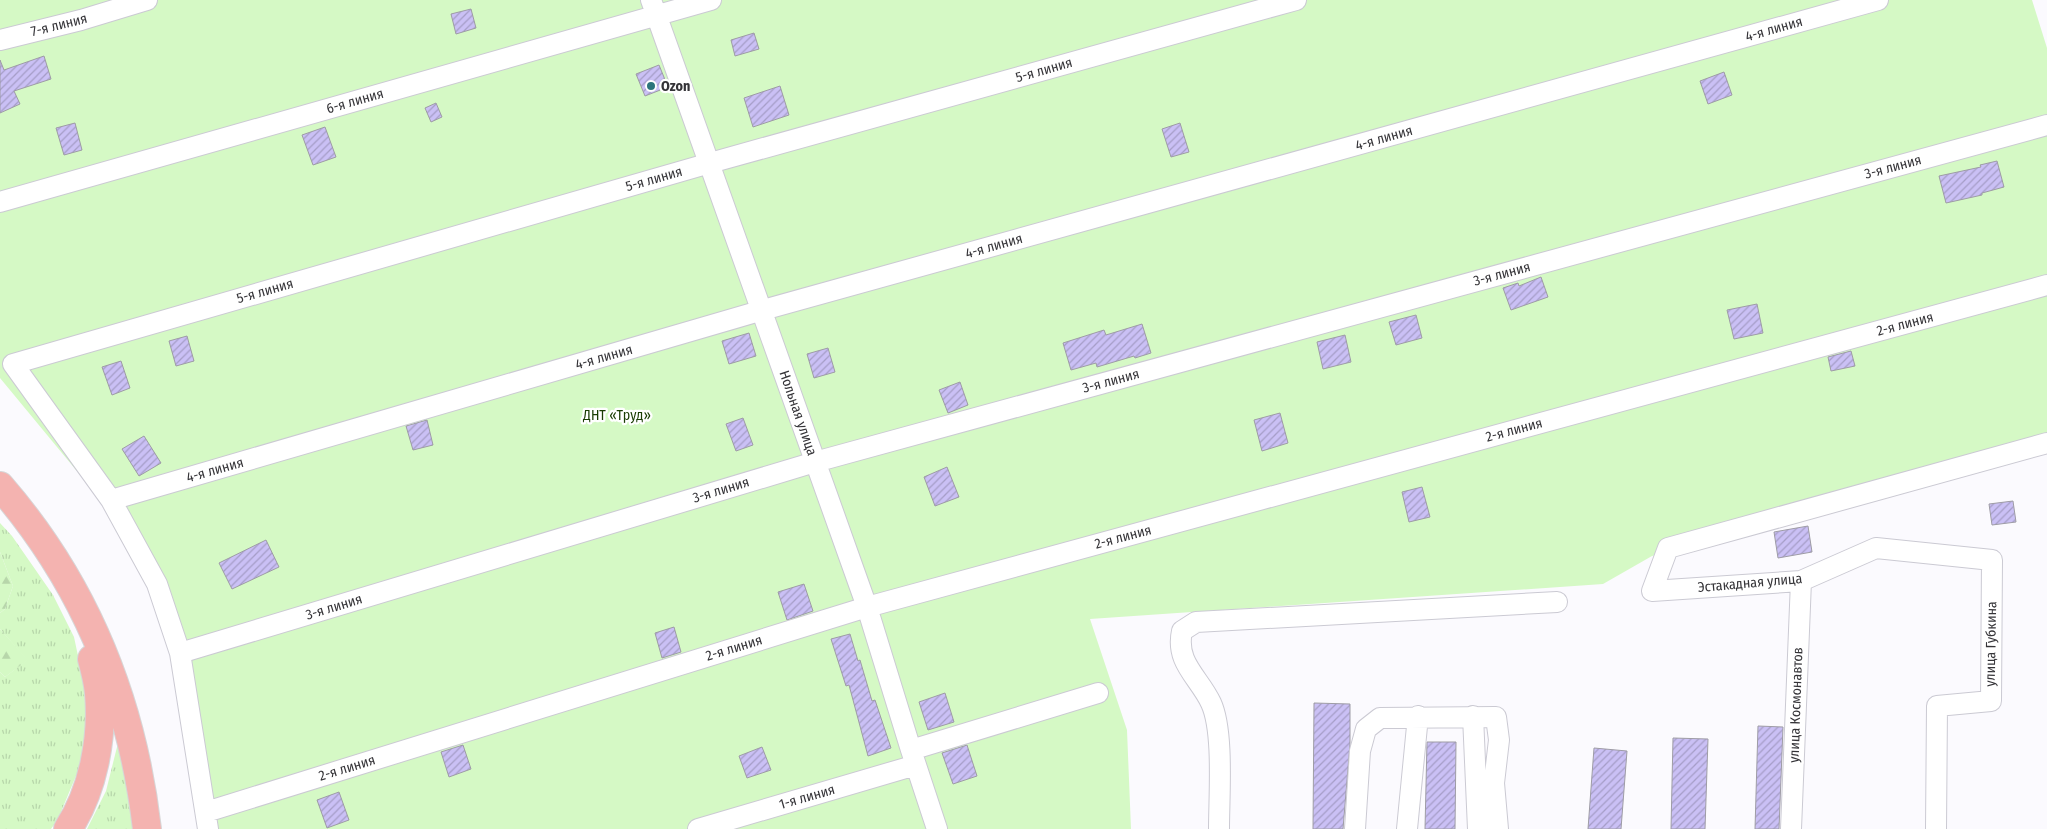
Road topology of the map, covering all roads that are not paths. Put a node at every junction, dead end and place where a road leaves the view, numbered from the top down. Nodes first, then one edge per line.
1 (147, 0) edge
2 (711, 0) edge
3 (1296, 0) edge
4 (1878, 0) edge
5 (654, 8) edge
6 (0, 40) edge
7 (2047, 125) edge
8 (710, 163) junction
9 (0, 202) edge
10 (2047, 285) edge
11 (763, 310) junction
12 (2047, 443) edge
13 (815, 462) junction
14 (0, 486) edge
15 (111, 500) junction
16 (21, 510) junction
17 (1992, 560) joint
18 (1801, 581) junction
19 (1557, 602) dead end
20 (867, 607) junction
21 (180, 653) junction
22 (1098, 693) dead end
23 (1418, 716) junction
24 (1472, 716) junction
25 (913, 757) junction
26 (207, 820) edge
27 (68, 829) edge
28 (147, 829) edge
29 (698, 829) edge
30 (937, 829) edge
31 (1219, 829) edge
32 (1355, 829) edge
33 (1407, 829) edge
34 (1478, 829) edge
35 (1498, 829) edge
36 (1791, 829) edge
37 (1936, 829) edge

1 - 6 street, 7-я линия
2 - 5 street, 6-я линия
3 - 8 street, 5-я линия
4 - 11 street, 4-я линия
5 - 8 street, Нольная улица
5 - 9 street, 6-я линия
7 - 13 street, 3-я линия
8 - 11 street, Нольная улица
8 - 15 street, 5-я линия
10 - 20 street, 2-я линия
11 - 13 street, Нольная улица
11 - 15 street, 4-я линия
12 - 18 street, Эстакадная улица
13 - 20 street, Нольная улица
13 - 21 street, 3-я линия
14 - 16 highway
15 - 21 street
16 - 27 highway
16 - 28 highway
17 - 18 street, Эстакадная улица
17 - 37 street, улица Губкина
18 - 36 street, улица Космонавтов
19 - 31 street
20 - 25 street, Нольная улица
20 - 26 street, 2-я линия
21 - 26 street
22 - 25 street, 1-я линия
23 - 24 street
23 - 32 street
23 - 33 street
24 - 34 street
24 - 35 street
25 - 29 street, 1-я линия
25 - 30 street, Нольная улица

